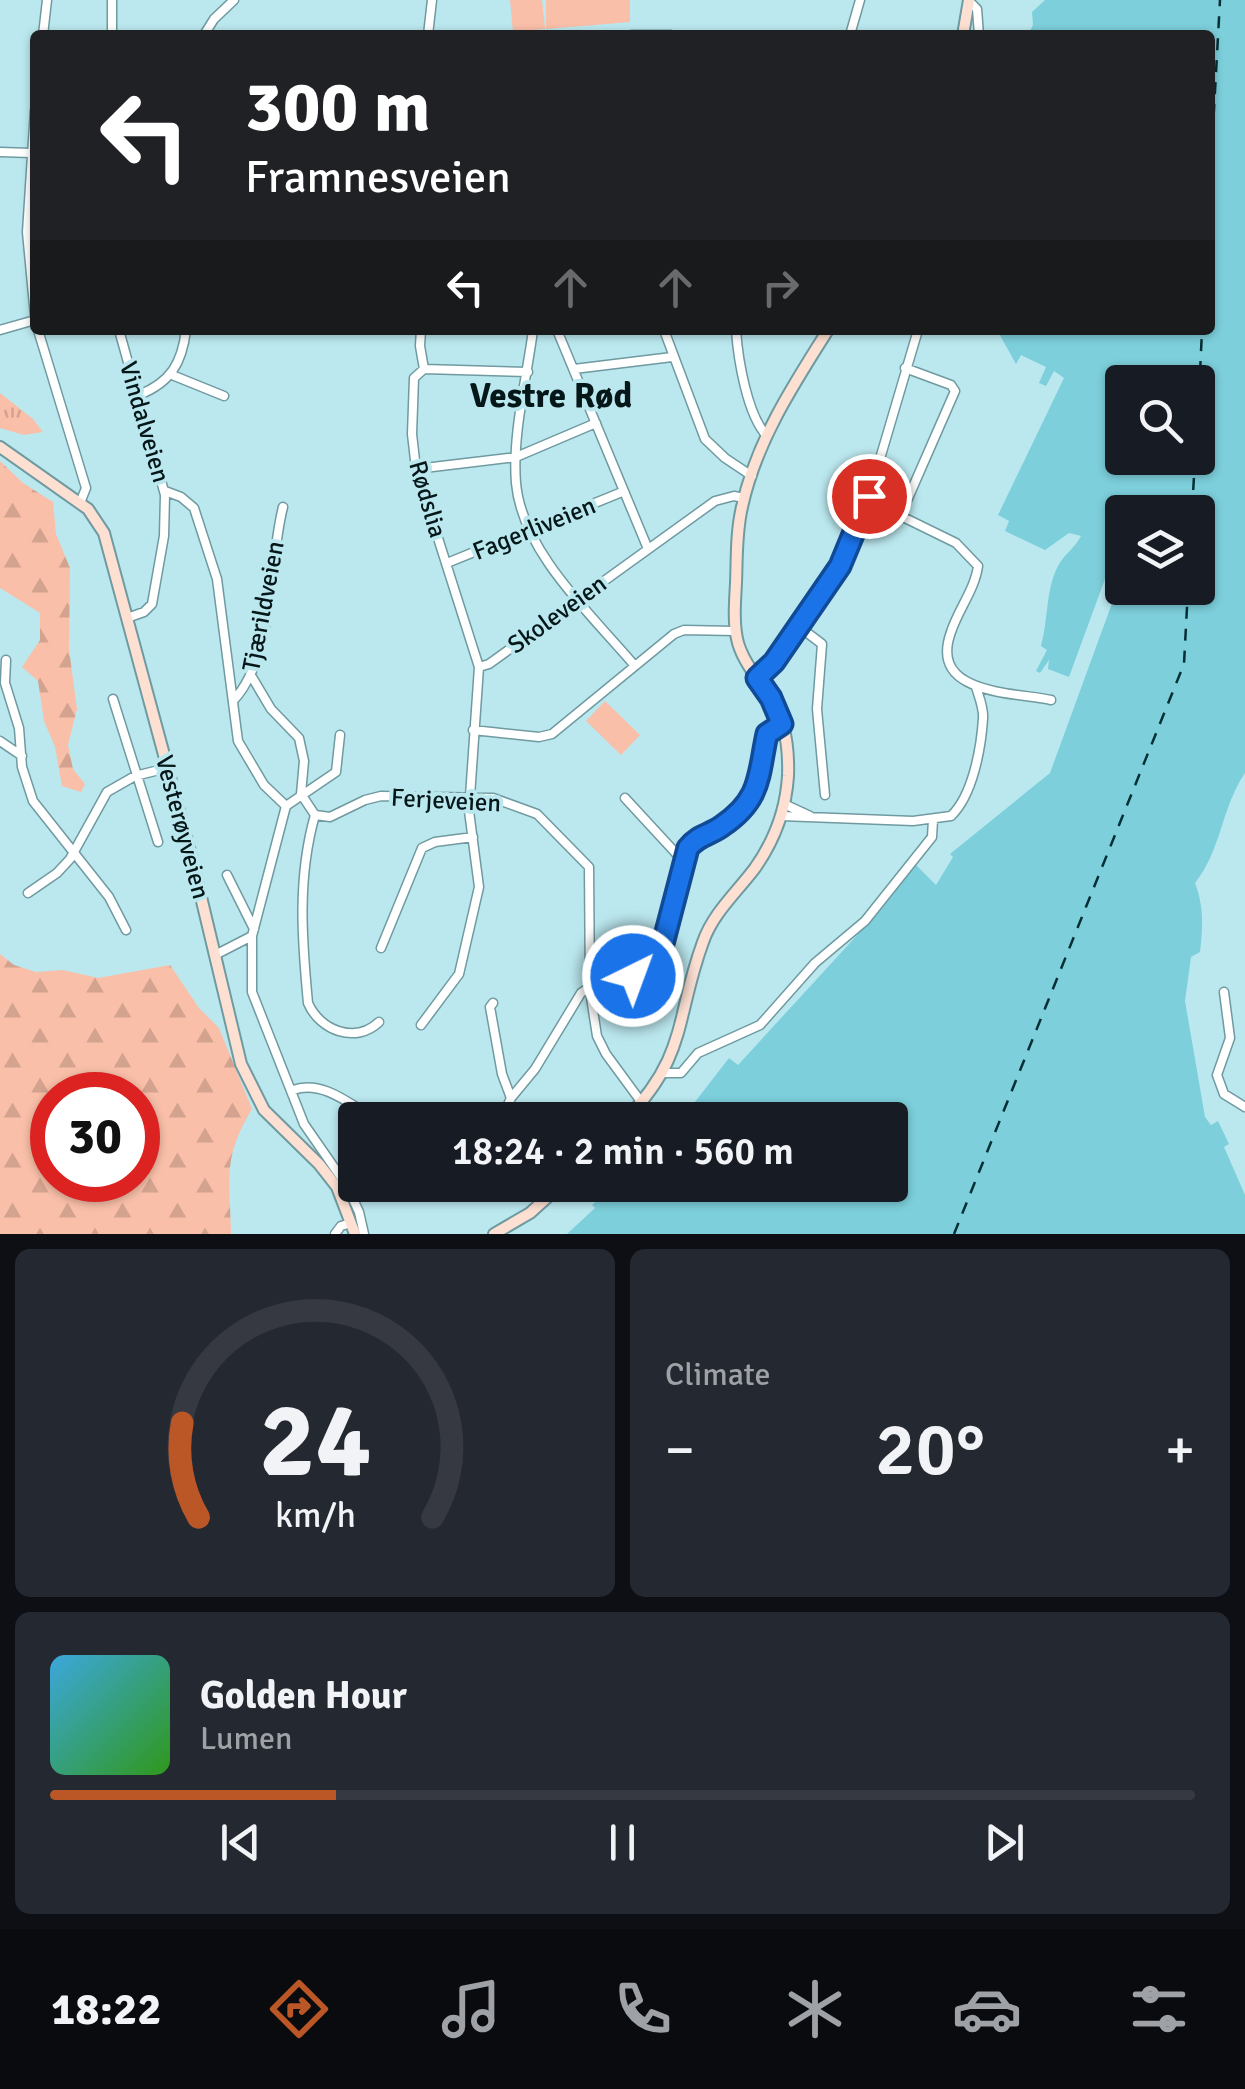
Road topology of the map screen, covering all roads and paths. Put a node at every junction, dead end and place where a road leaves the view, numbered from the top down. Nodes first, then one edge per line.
1 (47, 0) edge
2 (112, 0) edge
3 (234, 0) edge
4 (432, 0) edge
5 (860, 0) edge
6 (969, 1) edge
7 (44, 30) edge
8 (112, 30) edge
9 (207, 30) edge
10 (429, 30) edge
11 (851, 30) edge
12 (963, 30) edge
13 (979, 30) edge
14 (0, 152) edge
15 (30, 152) edge
16 (30, 202) edge
17 (30, 264) edge
18 (30, 320) edge
19 (0, 330) edge
20 (40, 335) edge
21 (121, 335) edge
22 (185, 335) edge
23 (420, 335) edge
24 (532, 335) edge
25 (559, 335) edge
26 (665, 335) edge
27 (736, 335) edge
28 (825, 335) edge
29 (916, 335) edge
30 (672, 358) junction
31 (904, 368) junction
32 (574, 369) junction
33 (424, 370) junction
34 (528, 372) junction
35 (172, 375) junction
36 (139, 395) junction
37 (224, 396) dead end
38 (596, 423) junction
39 (767, 436) junction
40 (0, 447) edge
41 (516, 457) junction
42 (416, 469) junction
43 (752, 476) junction
44 (165, 491) junction
45 (622, 492) junction
46 (744, 498) junction
47 (80, 503) junction
48 (283, 507) dead end
49 (528, 530) junction
50 (648, 550) junction
51 (446, 563) junction
52 (578, 600) junction
53 (127, 618) junction
54 (796, 625) junction
55 (736, 631) junction
56 (6, 660) dead end
57 (635, 666) junction
58 (479, 667) junction
59 (754, 674) junction
60 (252, 678) junction
61 (976, 687) junction
62 (113, 699) dead end
63 (233, 700) junction
64 (1051, 700) dead end
65 (782, 724) junction
66 (473, 730) junction
67 (340, 735) dead end
68 (0, 741) edge
69 (22, 756) junction
70 (167, 768) junction
71 (135, 776) junction
72 (301, 794) junction
73 (825, 795) dead end
74 (469, 796) junction
75 (625, 798) dead end
76 (286, 806) junction
77 (782, 810) junction
78 (315, 815) junction
79 (933, 820) junction
80 (473, 836) junction
81 (158, 842) dead end
82 (74, 851) junction
83 (684, 862) junction
84 (228, 875) dead end
85 (28, 893) dead end
86 (126, 930) dead end
87 (253, 933) junction
88 (381, 948) dead end
89 (216, 955) junction
90 (590, 984) junction
91 (1224, 992) dead end
92 (494, 1003) dead end
93 (380, 1022) dead end
94 (421, 1026) dead end
95 (666, 1068) junction
96 (292, 1090) junction
97 (511, 1098) junction
98 (347, 1102) edge
99 (509, 1102) edge
100 (641, 1102) edge
101 (643, 1102) edge
102 (1245, 1106) edge
103 (542, 1202) edge
104 (353, 1230) edge
105 (335, 1234) edge
106 (364, 1234) edge
107 (494, 1234) edge

1 - 7 street
2 - 8 street
3 - 9 street
4 - 10 street
5 - 11 street
6 - 12 main road
6 - 13 street
14 - 15 street
16 - 17 street
18 - 19 street
20 - 47 street
21 - 36 street, Vindalveien
22 - 35 street
23 - 33 street, Rødslia
24 - 34 street
25 - 32 street
26 - 30 street
27 - 39 street
28 - 39 main road
29 - 31 street
30 - 32 street
30 - 43 street
31 - 54 street
31 - 61 street
32 - 38 street
33 - 34 street
33 - 42 street, Rødslia
34 - 41 street
35 - 36 street
35 - 37 street
36 - 44 street, Vindalveien
38 - 41 street
38 - 45 street
39 - 43 main road
40 - 47 main road, Vesterøyveien
41 - 42 street
41 - 49 street
42 - 51 street, Rødslia
43 - 46 main road
44 - 53 street, Vindalveien
44 - 63 street
45 - 49 street, Fagerliveien
45 - 50 street
46 - 50 street, Skoleveien
46 - 55 main road
47 - 53 main road, Vesterøyveien
48 - 60 street, Tjærildveien
49 - 51 street, Fagerliveien
49 - 52 street
50 - 52 street, Skoleveien
51 - 58 street, Rødslia
52 - 57 street
52 - 58 street, Skoleveien
53 - 70 main road, Vesterøyveien
54 - 59 street
54 - 73 street
55 - 57 street
55 - 59 main road
56 - 69 street
57 - 66 street
58 - 66 street, Skoleveien
59 - 65 main road
60 - 63 street, Tjærildveien
60 - 72 street
61 - 64 street
61 - 79 street
62 - 71 street
63 - 76 street
65 - 77 main road
65 - 83 street
66 - 74 street, Skoleveien
67 - 72 street
68 - 69 street
69 - 82 street
70 - 71 street
70 - 89 main road, Vesterøyveien
71 - 81 street
71 - 82 street
72 - 76 street
72 - 78 street
74 - 78 street, Ferjeveien
74 - 80 street, Skoleveien
74 - 90 street, Ferjeveien
75 - 83 street
76 - 87 street
77 - 79 street
77 - 95 main road
78 - 93 street
79 - 95 street
80 - 88 street
80 - 94 street, Skoleveien
82 - 85 street
82 - 86 street
83 - 90 street
84 - 87 street
87 - 89 street
87 - 96 street
89 - 104 main road, Vesterøyveien
90 - 97 street
90 - 100 street, Ferjeveien
91 - 102 street
92 - 97 street
95 - 101 main road
96 - 98 street
96 - 106 street
97 - 99 street
103 - 107 main road
104 - 105 street

